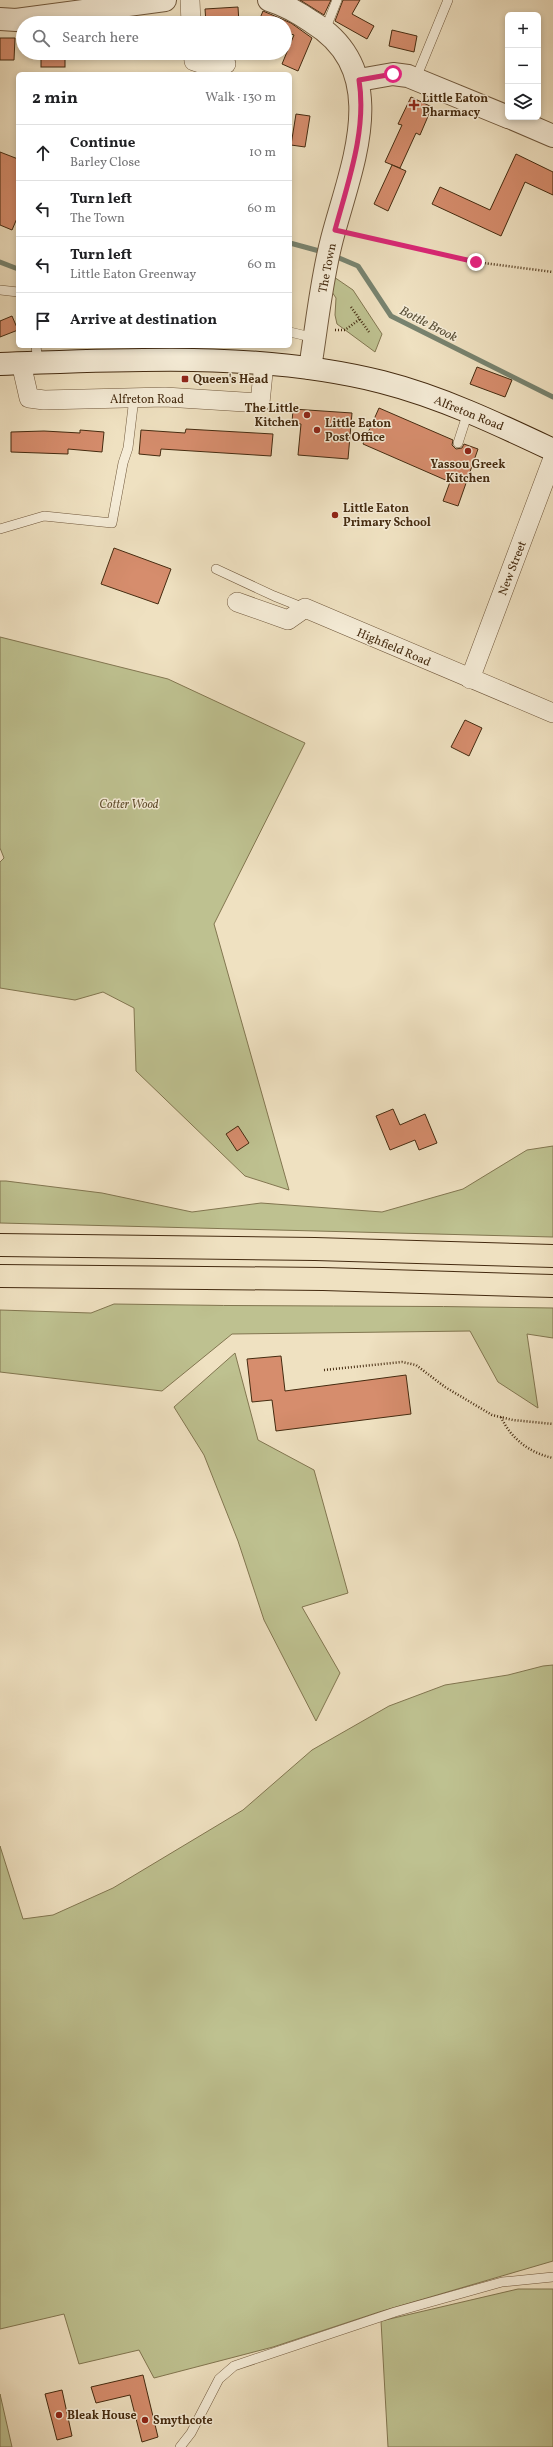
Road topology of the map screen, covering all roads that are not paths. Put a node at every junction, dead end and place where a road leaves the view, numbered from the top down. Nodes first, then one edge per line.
1 (165, 0) edge
2 (190, 0) edge
3 (269, 0) edge
4 (337, 0) edge
5 (448, 0) edge
6 (46, 16) edge
7 (191, 16) edge
8 (0, 20) edge
9 (16, 20) edge
10 (325, 30) junction
11 (193, 63) edge
12 (226, 64) dead end
13 (416, 78) junction
14 (359, 80) junction
15 (505, 116) edge
16 (515, 120) edge
17 (553, 136) edge
18 (0, 290) edge
19 (16, 292) edge
20 (292, 332) edge
21 (315, 334) junction
22 (31, 358) edge
23 (264, 363) junction
24 (0, 364) edge
25 (310, 368) junction
26 (134, 398) junction
27 (468, 412) junction
28 (458, 443) dead end
29 (553, 450) edge
30 (553, 458) edge
31 (0, 530) edge
32 (216, 569) dead end
33 (237, 602) dead end
34 (305, 608) junction
35 (470, 679) junction
36 (553, 713) edge
37 (0, 1245) edge
38 (553, 1256) edge
39 (0, 1276) edge
40 (553, 1286) edge
41 (553, 2277) edge
42 (180, 2447) edge

1 - 6 street
2 - 7 street
3 - 10 street, The Town
4 - 10 lane
5 - 13 lane
8 - 9 street
10 - 14 street, The Town
11 - 12 street
13 - 14 street
13 - 15 street
14 - 21 street, The Town
16 - 17 street
18 - 19 lane
20 - 21 lane
21 - 25 street, The Town
22 - 23 street, Alfreton Road
22 - 24 street, Alfreton Road
22 - 26 street, Alfreton Road
23 - 25 street, Alfreton Road
23 - 26 street, Alfreton Road
25 - 27 street, Alfreton Road
26 - 31 lane
27 - 28 lane
27 - 29 street, Alfreton Road
30 - 35 street, New Street
32 - 34 lane
33 - 34 street
34 - 35 street, Highfield Road
35 - 36 street, Highfield Road
37 - 38 highway
39 - 40 highway
41 - 42 lane

